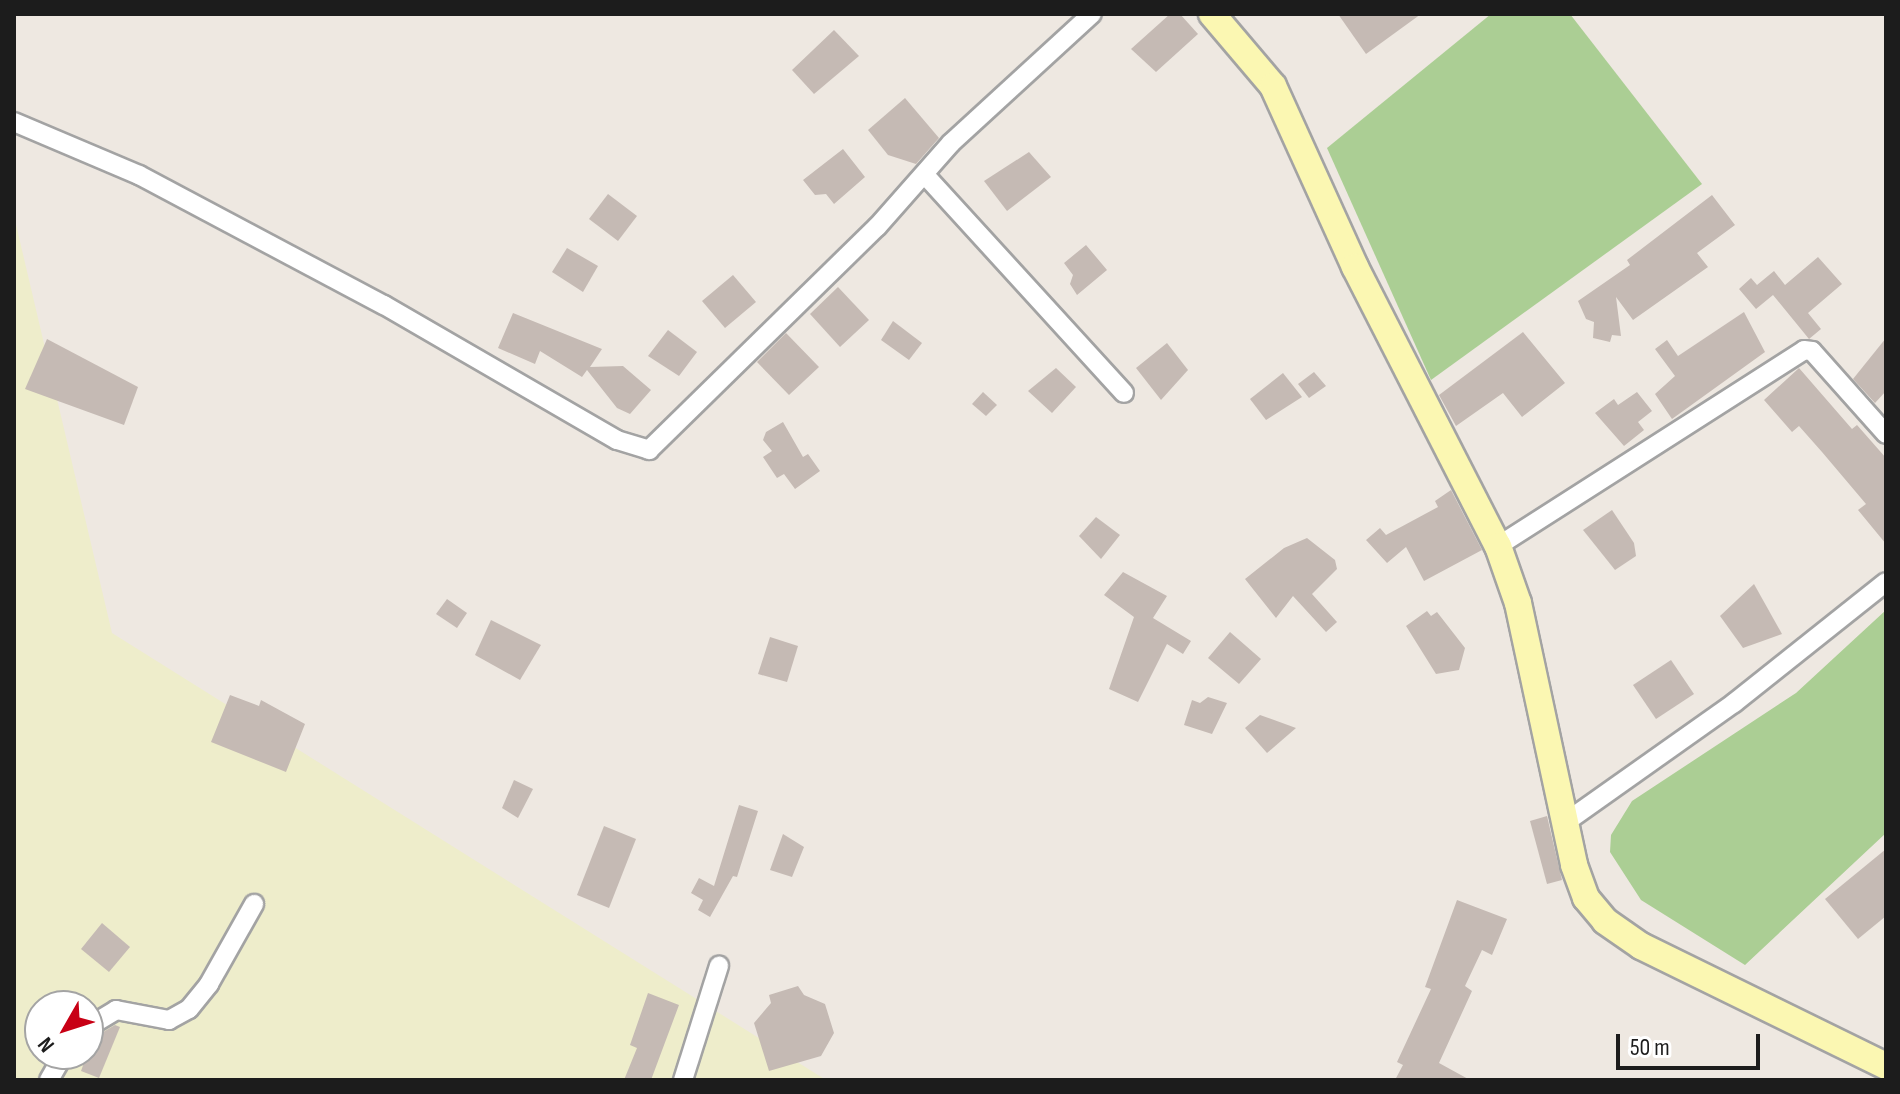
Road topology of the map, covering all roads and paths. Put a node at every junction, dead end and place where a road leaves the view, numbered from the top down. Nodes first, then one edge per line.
1 (1092, 14) edge
2 (1212, 14) edge
3 (14, 122) edge
4 (925, 175) junction
5 (1124, 393) dead end
6 (1886, 434) edge
7 (1498, 546) junction
8 (1886, 582) edge
9 (1566, 822) junction
10 (254, 904) dead end
11 (719, 966) dead end
12 (104, 1017) edge
13 (1886, 1066) edge
14 (683, 1080) edge

1 - 4 street
2 - 7 main road
3 - 4 street
4 - 5 street
6 - 7 street
7 - 9 main road
8 - 9 street
9 - 13 main road
10 - 12 street
11 - 14 street

